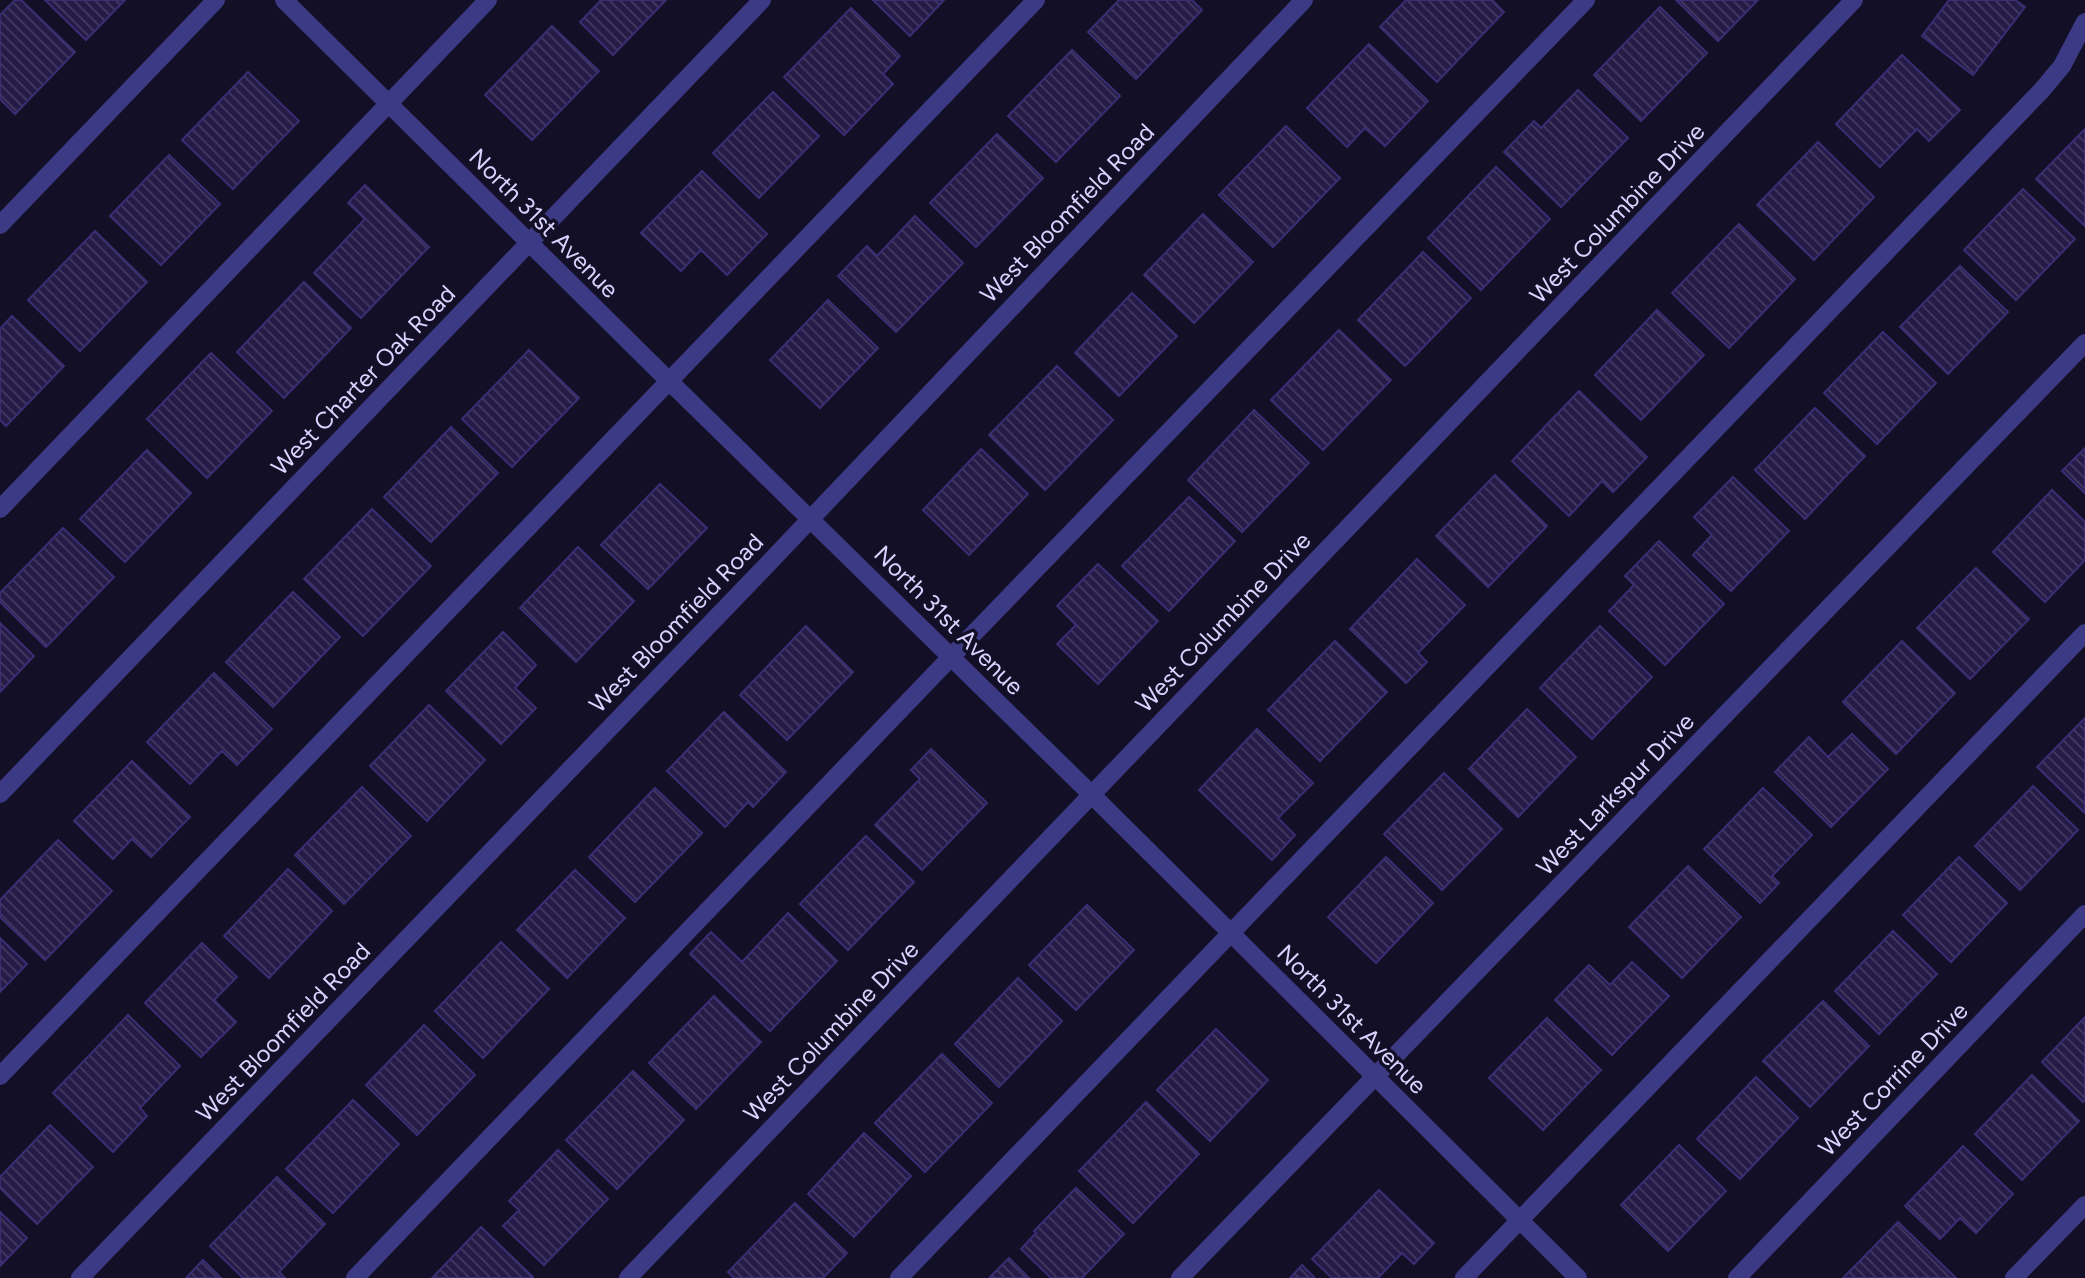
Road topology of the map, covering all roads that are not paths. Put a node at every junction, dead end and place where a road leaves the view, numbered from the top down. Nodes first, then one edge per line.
1 (216, 0) edge
2 (284, 0) edge
3 (488, 0) edge
4 (762, 0) edge
5 (1037, 0) edge
6 (1304, 0) edge
7 (1587, 0) edge
8 (1854, 0) edge
9 (2085, 22) edge
10 (388, 104) junction
11 (0, 225) edge
12 (529, 242) junction
13 (2085, 344) edge
14 (669, 381) junction
15 (0, 509) edge
16 (811, 518) junction
17 (2085, 633) edge
18 (951, 657) junction
19 (0, 794) edge
20 (1091, 794) junction
21 (2085, 914) edge
22 (1230, 933) junction
23 (0, 1076) edge
24 (1375, 1077) junction
25 (2085, 1205) edge
26 (1519, 1220) junction
27 (80, 1278) edge
28 (355, 1278) edge
29 (628, 1278) edge
30 (899, 1278) edge
31 (1180, 1278) edge
32 (1464, 1278) edge
33 (1578, 1278) edge
34 (1737, 1278) edge
35 (2014, 1278) edge

1 - 11 street
2 - 10 street, North 31st Avenue
3 - 10 street
4 - 12 street, West Charter Oak Road
5 - 14 street
6 - 16 street, West Bloomfield Road
7 - 18 street
8 - 20 street, West Columbine Drive
9 - 22 street
10 - 12 street, North 31st Avenue
10 - 15 street
12 - 14 street, North 31st Avenue
12 - 19 street, West Charter Oak Road
13 - 24 street, West Larkspur Drive
14 - 16 street, North 31st Avenue
14 - 23 street
16 - 18 street, North 31st Avenue
16 - 27 street, West Bloomfield Road
17 - 26 street
18 - 20 street, North 31st Avenue
18 - 28 street
20 - 22 street, North 31st Avenue
20 - 29 street, West Columbine Drive
21 - 34 street, West Corrine Drive
22 - 24 street, North 31st Avenue
22 - 30 street
24 - 26 street, North 31st Avenue
24 - 31 street, West Larkspur Drive
25 - 35 street
26 - 32 street
26 - 33 street, North 31st Avenue

